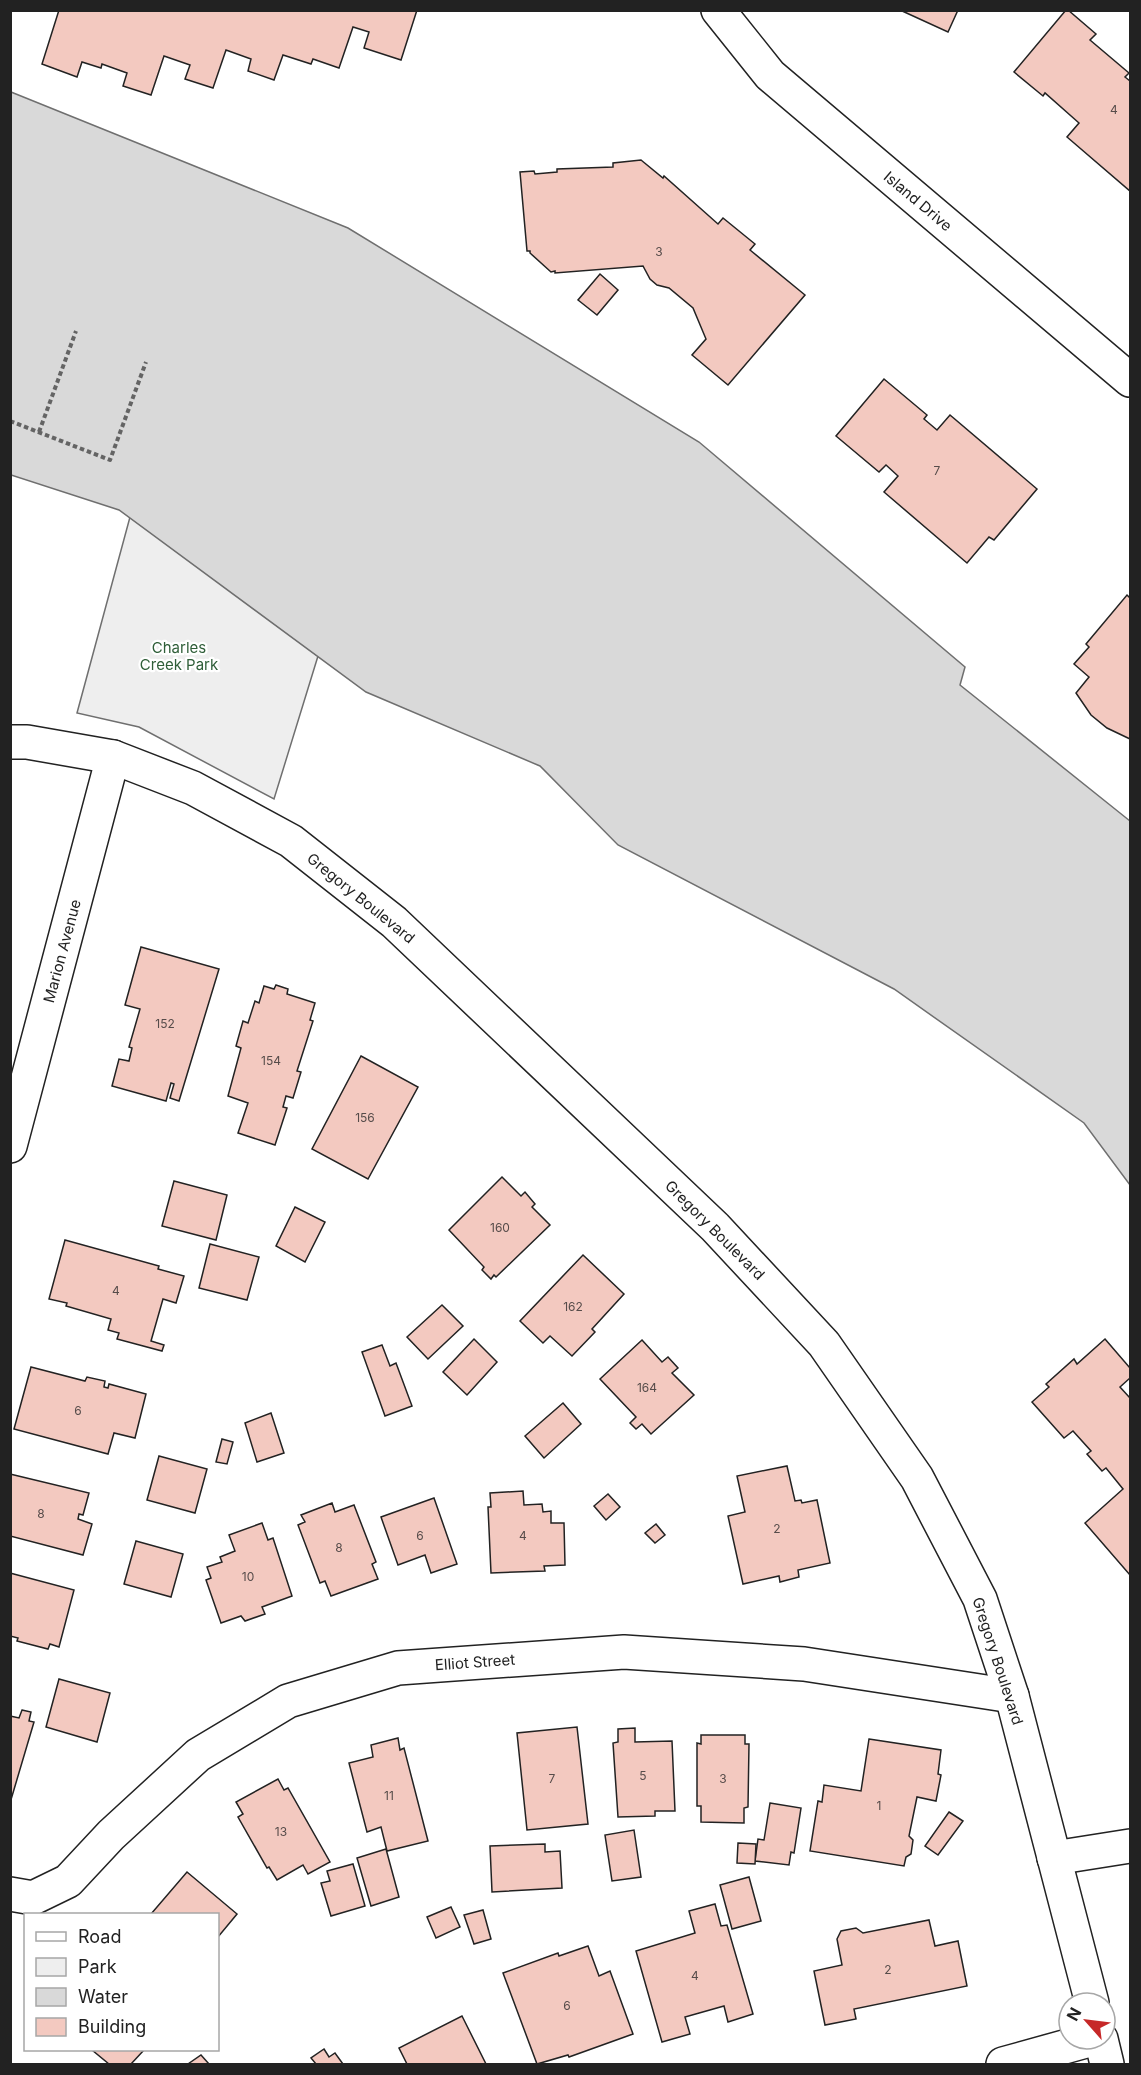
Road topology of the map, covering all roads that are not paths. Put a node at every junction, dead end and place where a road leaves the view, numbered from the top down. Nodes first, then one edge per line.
1 (718, 10) edge
2 (1131, 380) edge
3 (10, 742) edge
4 (113, 757) junction
5 (10, 1146) edge
6 (1012, 1696) junction
7 (1131, 1846) edge
8 (1054, 1858) junction
9 (10, 1894) edge
10 (1089, 1991) edge
11 (1057, 2049) edge
12 (1003, 2064) edge

1 - 2 street, Island Drive
3 - 4 street, Gregory Boulevard
4 - 5 street, Marion Avenue
4 - 6 street, Gregory Boulevard
6 - 8 street, Gregory Boulevard
6 - 9 street, Elliot Street
7 - 8 street
8 - 10 street, Gregory Boulevard
11 - 12 street

